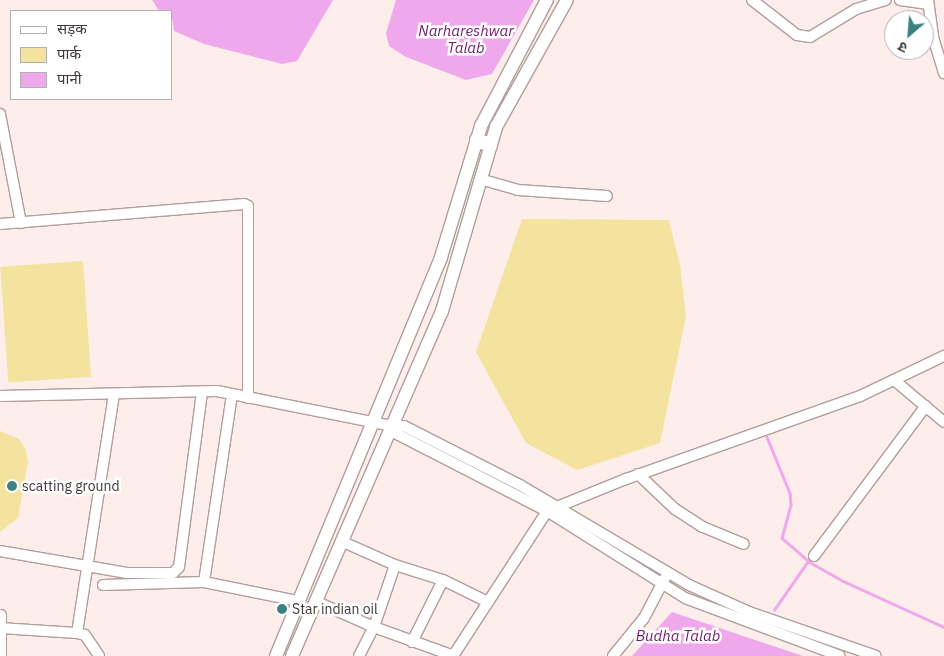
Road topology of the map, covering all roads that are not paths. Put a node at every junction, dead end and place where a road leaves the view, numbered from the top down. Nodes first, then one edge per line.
1 (547, 0) edge
2 (567, 0) edge
3 (752, 0) edge
4 (886, 0) edge
5 (900, 0) edge
6 (928, 2) edge
7 (944, 73) edge
8 (0, 114) edge
9 (477, 140) junction
10 (490, 145) junction
11 (480, 179) junction
12 (607, 196) dead end
13 (21, 223) junction
14 (0, 224) edge
15 (944, 356) edge
16 (894, 380) junction
17 (202, 392) junction
18 (114, 394) junction
19 (232, 395) junction
20 (0, 396) edge
21 (248, 398) junction
22 (926, 406) junction
23 (375, 421) junction
24 (944, 422) edge
25 (392, 426) junction
26 (638, 474) junction
27 (558, 506) junction
28 (547, 511) junction
29 (341, 541) junction
30 (744, 544) dead end
31 (0, 551) edge
32 (814, 556) dead end
33 (88, 564) junction
34 (395, 565) junction
35 (668, 573) junction
36 (443, 580) junction
37 (204, 582) junction
38 (662, 583) junction
39 (103, 585) dead end
40 (297, 601) junction
41 (315, 601) junction
42 (488, 602) junction
43 (1, 614) edge
44 (0, 628) edge
45 (374, 628) junction
46 (77, 633) junction
47 (412, 642) junction
48 (1, 656) edge
49 (99, 656) edge
50 (276, 656) edge
51 (292, 656) edge
52 (359, 656) edge
53 (454, 656) edge
54 (613, 656) edge
55 (840, 656) edge
56 (876, 656) edge

1 - 9 main road
2 - 10 main road
3 - 4 street
5 - 6 street
6 - 7 street
8 - 13 street
9 - 10 highway
9 - 23 main road
10 - 11 main road
11 - 12 street
11 - 25 main road
13 - 14 street
13 - 21 street
15 - 16 street
16 - 22 street
16 - 26 street
17 - 18 street
17 - 19 street
17 - 33 street
18 - 20 street
18 - 33 street
19 - 21 street
19 - 37 street
21 - 23 street
22 - 24 street
22 - 32 street
23 - 25 street
23 - 40 main road
25 - 27 street
25 - 28 street
25 - 29 main road
26 - 27 street
26 - 30 street
27 - 28 street
27 - 35 street
28 - 38 street
28 - 42 street
29 - 34 street
29 - 41 main road
31 - 33 street
33 - 46 street
34 - 36 street
34 - 45 street
35 - 38 street
35 - 56 street
36 - 42 street
36 - 47 street
37 - 39 street
37 - 40 street
38 - 54 street
38 - 55 street
40 - 50 main road
41 - 45 street
41 - 51 main road
42 - 53 street
43 - 44 street
44 - 46 street
44 - 48 street
45 - 47 street
45 - 52 street
46 - 49 street
47 - 53 street

